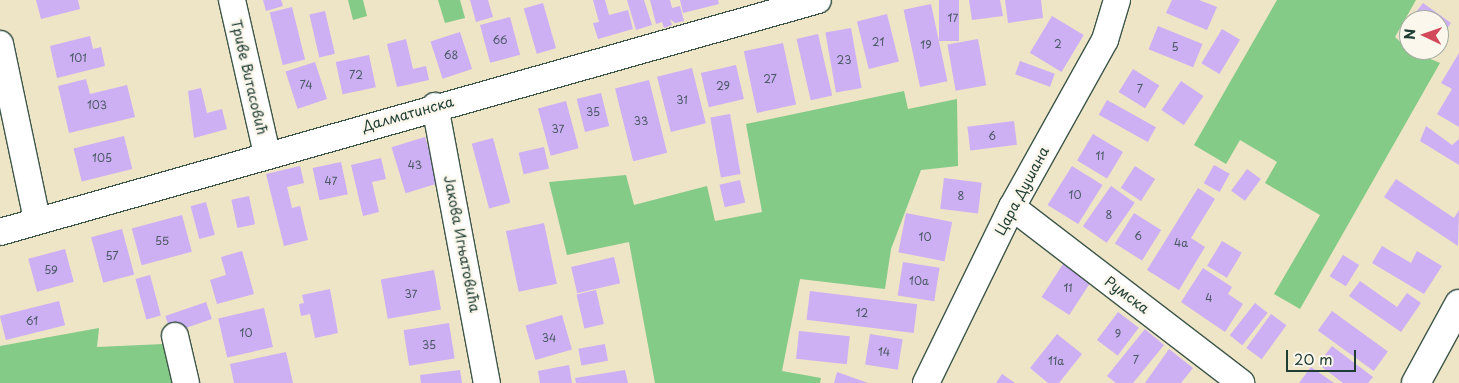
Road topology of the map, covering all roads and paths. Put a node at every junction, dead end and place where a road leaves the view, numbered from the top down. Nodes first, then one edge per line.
1 (232, 0) edge
2 (818, 0) edge
3 (1117, 0) edge
4 (0, 44) edge
5 (435, 106) junction
6 (267, 154) junction
7 (1012, 207) junction
8 (37, 220) junction
9 (0, 232) edge
10 (1459, 304) edge
11 (175, 336) dead end
12 (186, 383) edge
13 (487, 383) edge
14 (926, 383) edge
15 (1241, 383) edge
16 (1416, 383) edge

1 - 6 street, Триве Витасовић
2 - 5 street, Далматинска
3 - 7 street, Цара Душана
4 - 8 street
5 - 6 street, Далматинска
5 - 13 street, Јакова Игњатовића
6 - 8 street, Далматинска
7 - 14 street, Цара Душана
7 - 15 street, Румска
8 - 9 street, Далматинска
10 - 16 street
11 - 12 street

